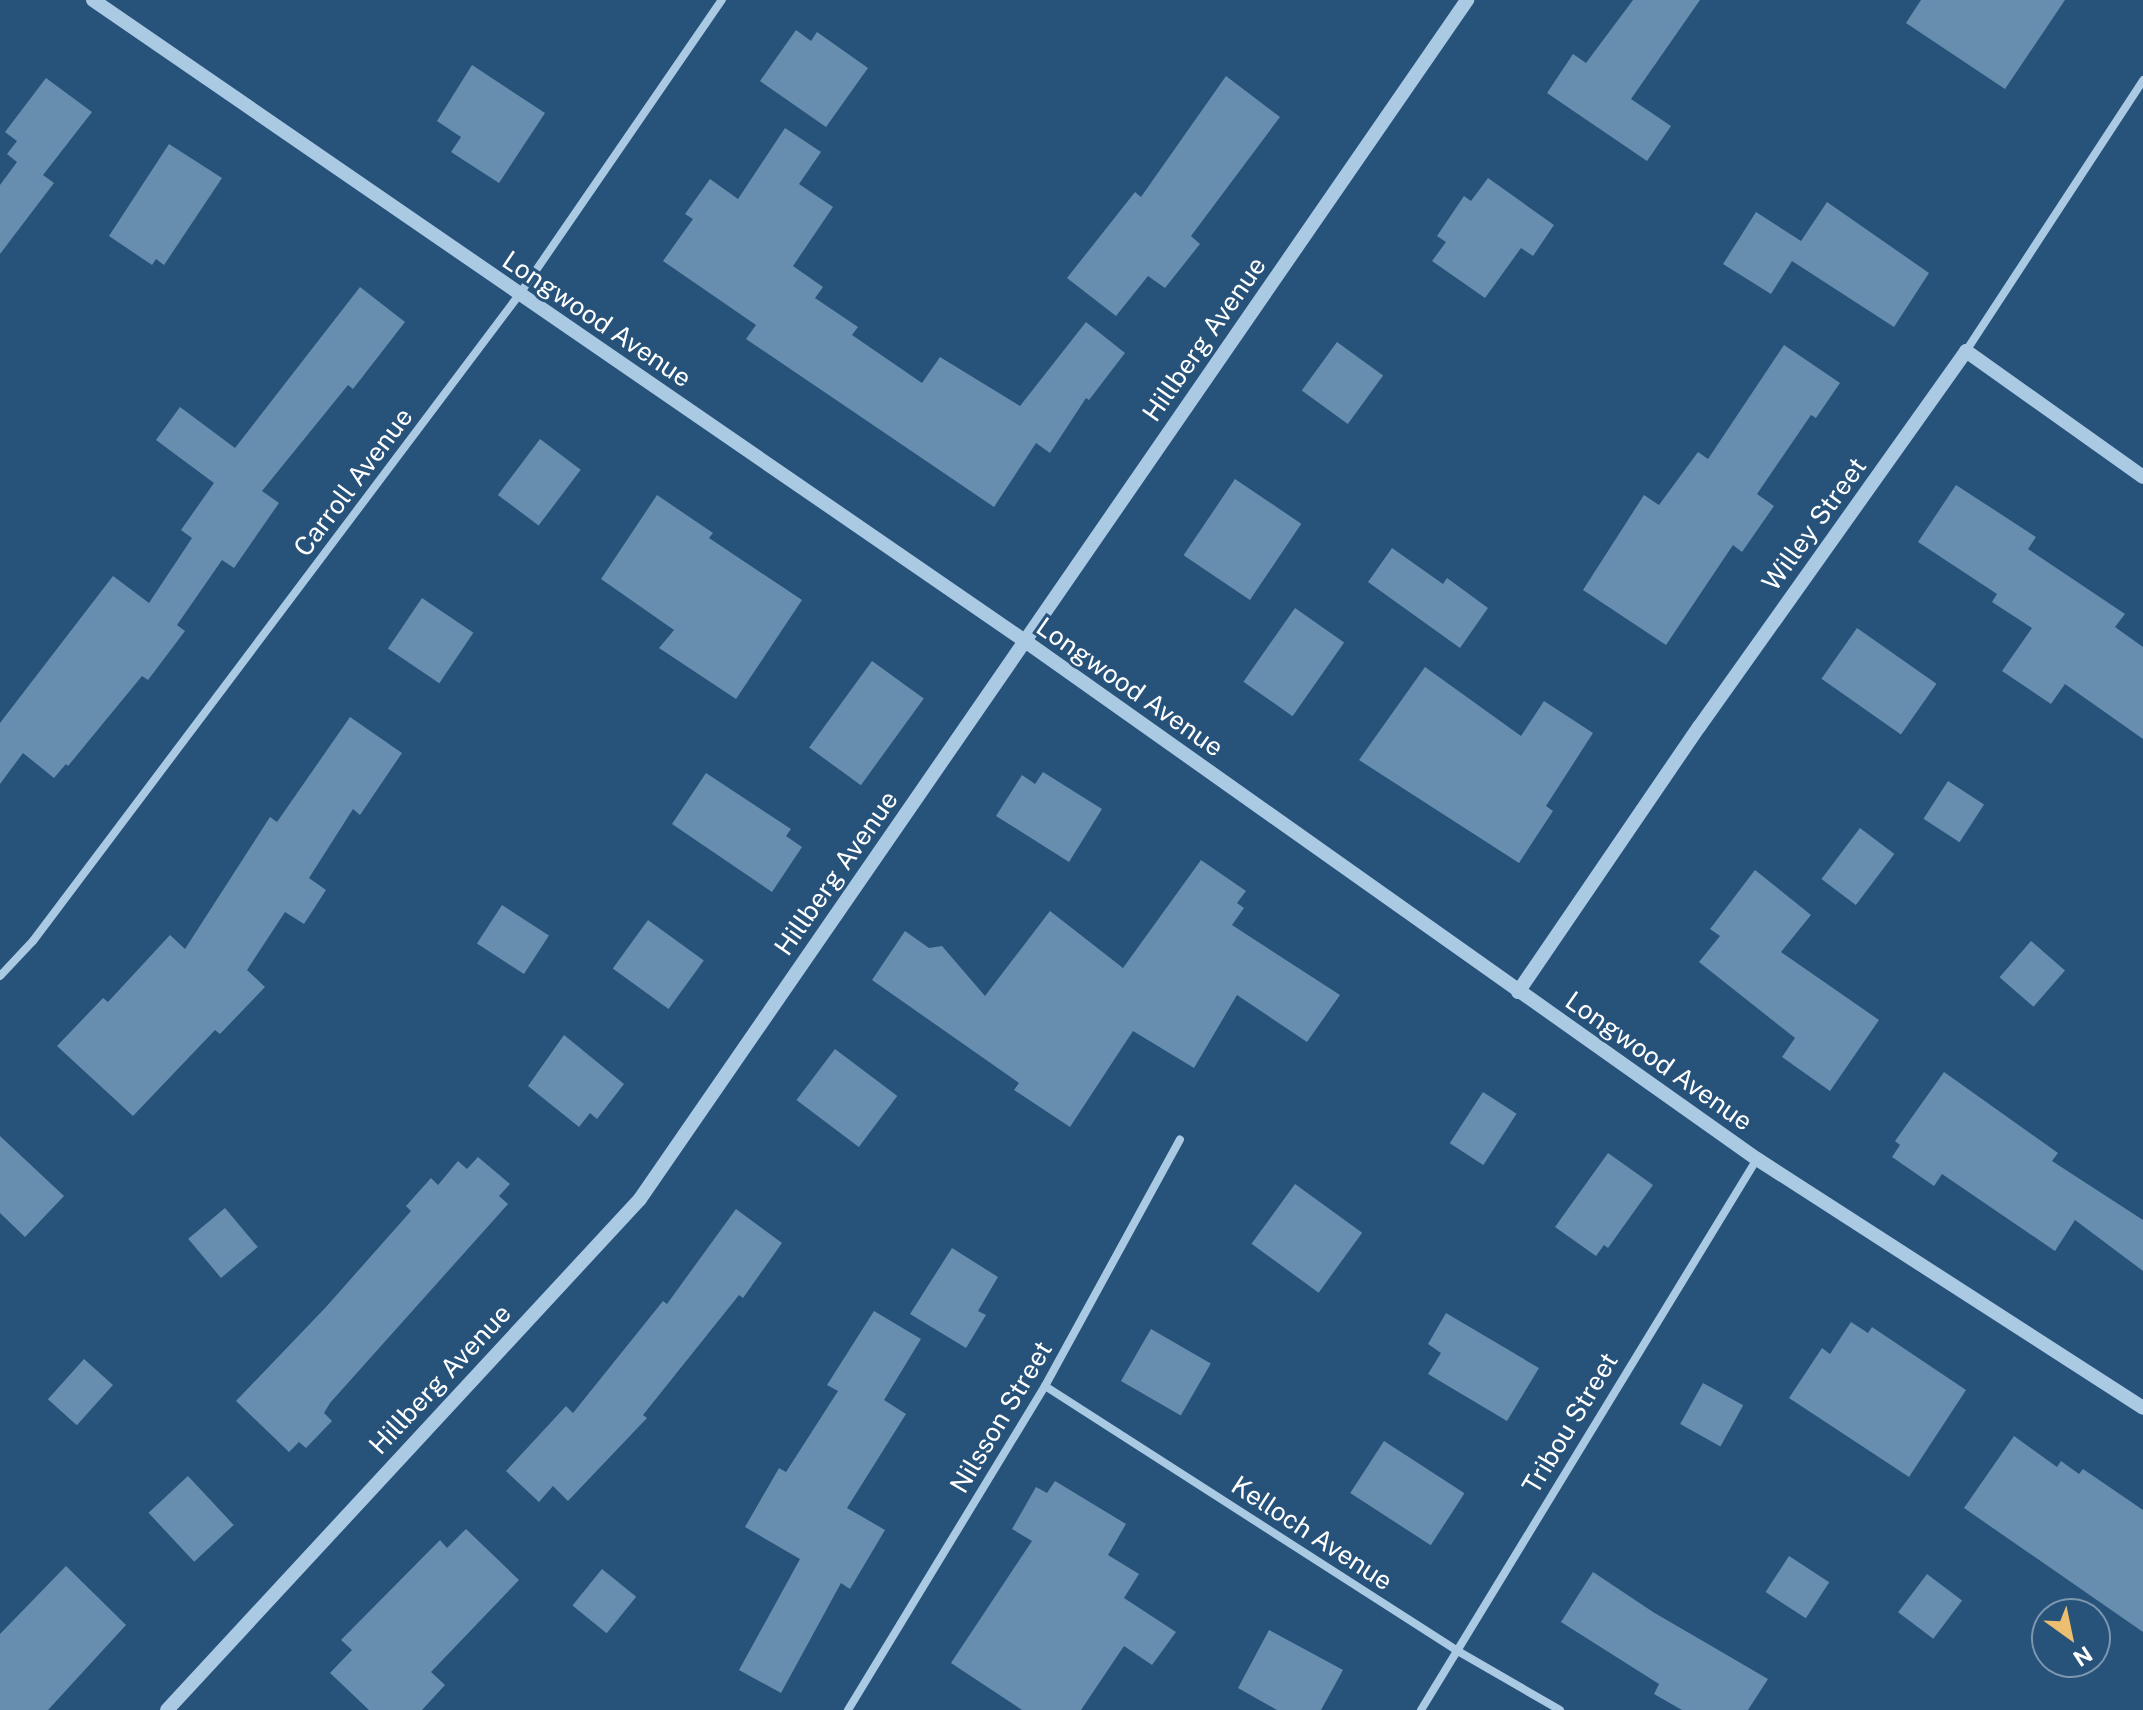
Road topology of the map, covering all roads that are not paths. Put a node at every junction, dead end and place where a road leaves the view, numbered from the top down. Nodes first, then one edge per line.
1 (93, 0) edge
2 (722, 0) edge
3 (1467, 0) edge
4 (2143, 80) edge
5 (519, 295) junction
6 (1966, 351) junction
7 (2143, 477) edge
8 (1025, 641) junction
9 (0, 976) edge
10 (1518, 992) junction
11 (1180, 1139) dead end
12 (1757, 1159) junction
13 (1045, 1386) junction
14 (2143, 1408) edge
15 (1456, 1650) junction
16 (167, 1710) edge
17 (848, 1710) edge
18 (1421, 1710) edge
19 (1560, 1710) edge

1 - 5 street, Longwood Avenue
2 - 5 street, Carroll Avenue
3 - 8 street, Hillberg Avenue
4 - 6 street, Willey Street
5 - 8 street, Longwood Avenue
5 - 9 street, Carroll Avenue
6 - 7 street
6 - 10 street, Willey Street
8 - 10 street, Longwood Avenue
8 - 16 street, Hillberg Avenue
10 - 12 street, Longwood Avenue
11 - 13 street, Nilsson Street
12 - 14 street, Longwood Avenue
12 - 15 street, Tribou Street
13 - 15 street, Kelloch Avenue
13 - 17 street, Nilsson Street
15 - 18 street, Tribou Street
15 - 19 street, Kelloch Avenue

